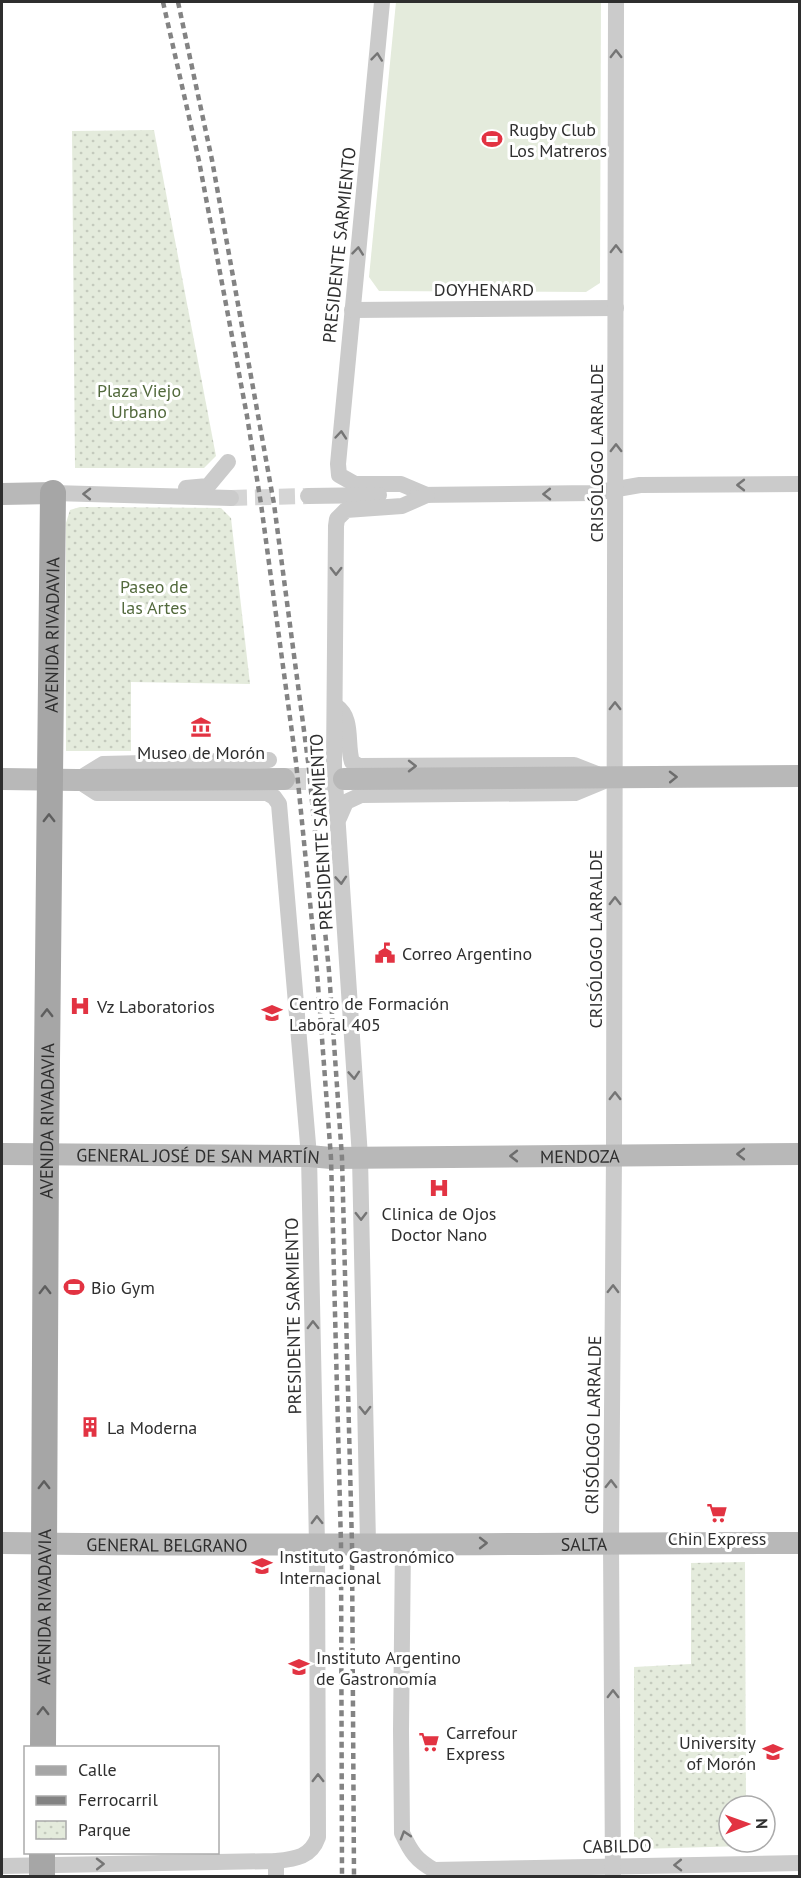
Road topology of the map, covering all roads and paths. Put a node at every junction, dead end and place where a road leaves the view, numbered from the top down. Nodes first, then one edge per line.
1 (382, 2) edge
2 (616, 2) edge
3 (616, 308) junction
4 (352, 310) junction
5 (228, 462) dead end
6 (800, 484) edge
7 (616, 488) junction
8 (53, 493) junction
9 (2, 494) edge
10 (122, 494) junction
11 (427, 495) junction
12 (308, 496) tunnel mouth
13 (231, 498) tunnel mouth
14 (336, 706) junction
15 (269, 760) dead end
16 (800, 776) edge
17 (612, 778) junction
18 (2, 779) edge
19 (49, 780) junction
20 (77, 780) junction
21 (338, 781) junction
22 (279, 788) joint
23 (337, 822) junction
24 (2, 1154) edge
25 (800, 1154) edge
26 (46, 1155) junction
27 (615, 1155) junction
28 (309, 1156) junction
29 (360, 1157) junction
30 (611, 1542) junction
31 (2, 1543) edge
32 (800, 1543) edge
33 (44, 1544) junction
34 (369, 1544) junction
35 (403, 1544) junction
36 (317, 1545) junction
37 (43, 1746) edge
38 (800, 1863) edge
39 (42, 1865) edge
40 (2, 1866) edge
41 (276, 1869) edge
42 (164, 1870) edge
43 (613, 1871) edge
44 (722, 1871) edge
45 (435, 1873) edge

4 -> 1 street, PRESIDENTE SARMIENTO
3 -> 2 street, CRISÓLOGO LARRALDE
3 - 4 street, DOYHENARD
7 -> 3 street, CRISÓLOGO LARRALDE
11 -> 4 street, PRESIDENTE SARMIENTO
5 - 10 street
6 -> 7 street
7 -> 11 street
17 -> 7 street, CRISÓLOGO LARRALDE
8 - 9 street
10 -> 8 street
8 - 19 main road, AVENIDA RIVADAVIA
10 - 13 street
11 - 12 street
11 -> 14 street, PRESIDENTE SARMIENTO
14 -> 17 street
14 - 21 street, PRESIDENTE SARMIENTO
15 - 20 street
17 -> 16 street
17 - 21 street
17 - 23 street
27 -> 17 street, CRISÓLOGO LARRALDE
18 - 19 street
19 - 20 street
26 -> 19 main road, AVENIDA RIVADAVIA
20 - 22 street
21 - 23 street, PRESIDENTE SARMIENTO
22 - 28 street, PRESIDENTE SARMIENTO
23 -> 29 street, PRESIDENTE SARMIENTO
24 - 26 street, GENERAL JOSÉ DE SAN MARTÍN
25 -> 27 street, MENDOZA
26 - 28 street, GENERAL JOSÉ DE SAN MARTÍN
33 -> 26 main road, AVENIDA RIVADAVIA
27 -> 29 street, MENDOZA
30 -> 27 street, CRISÓLOGO LARRALDE
28 - 29 street, GENERAL JOSÉ DE SAN MARTÍN
36 -> 28 street, PRESIDENTE SARMIENTO
29 -> 34 street, PRESIDENTE SARMIENTO
30 - 32 street, SALTA
35 -> 30 street, SALTA
43 -> 30 street, CRISÓLOGO LARRALDE
31 - 33 street, GENERAL BELGRANO
33 - 36 street, GENERAL BELGRANO
37 -> 33 main road, AVENIDA RIVADAVIA
34 - 35 street, SALTA
34 - 36 street, GENERAL BELGRANO
45 -> 35 street
41 -> 36 street, PRESIDENTE SARMIENTO
38 - 44 street, CABILDO
39 - 40 street
39 -> 42 street
41 - 42 street
44 -> 43 street, CABILDO
43 - 45 street, CABILDO

